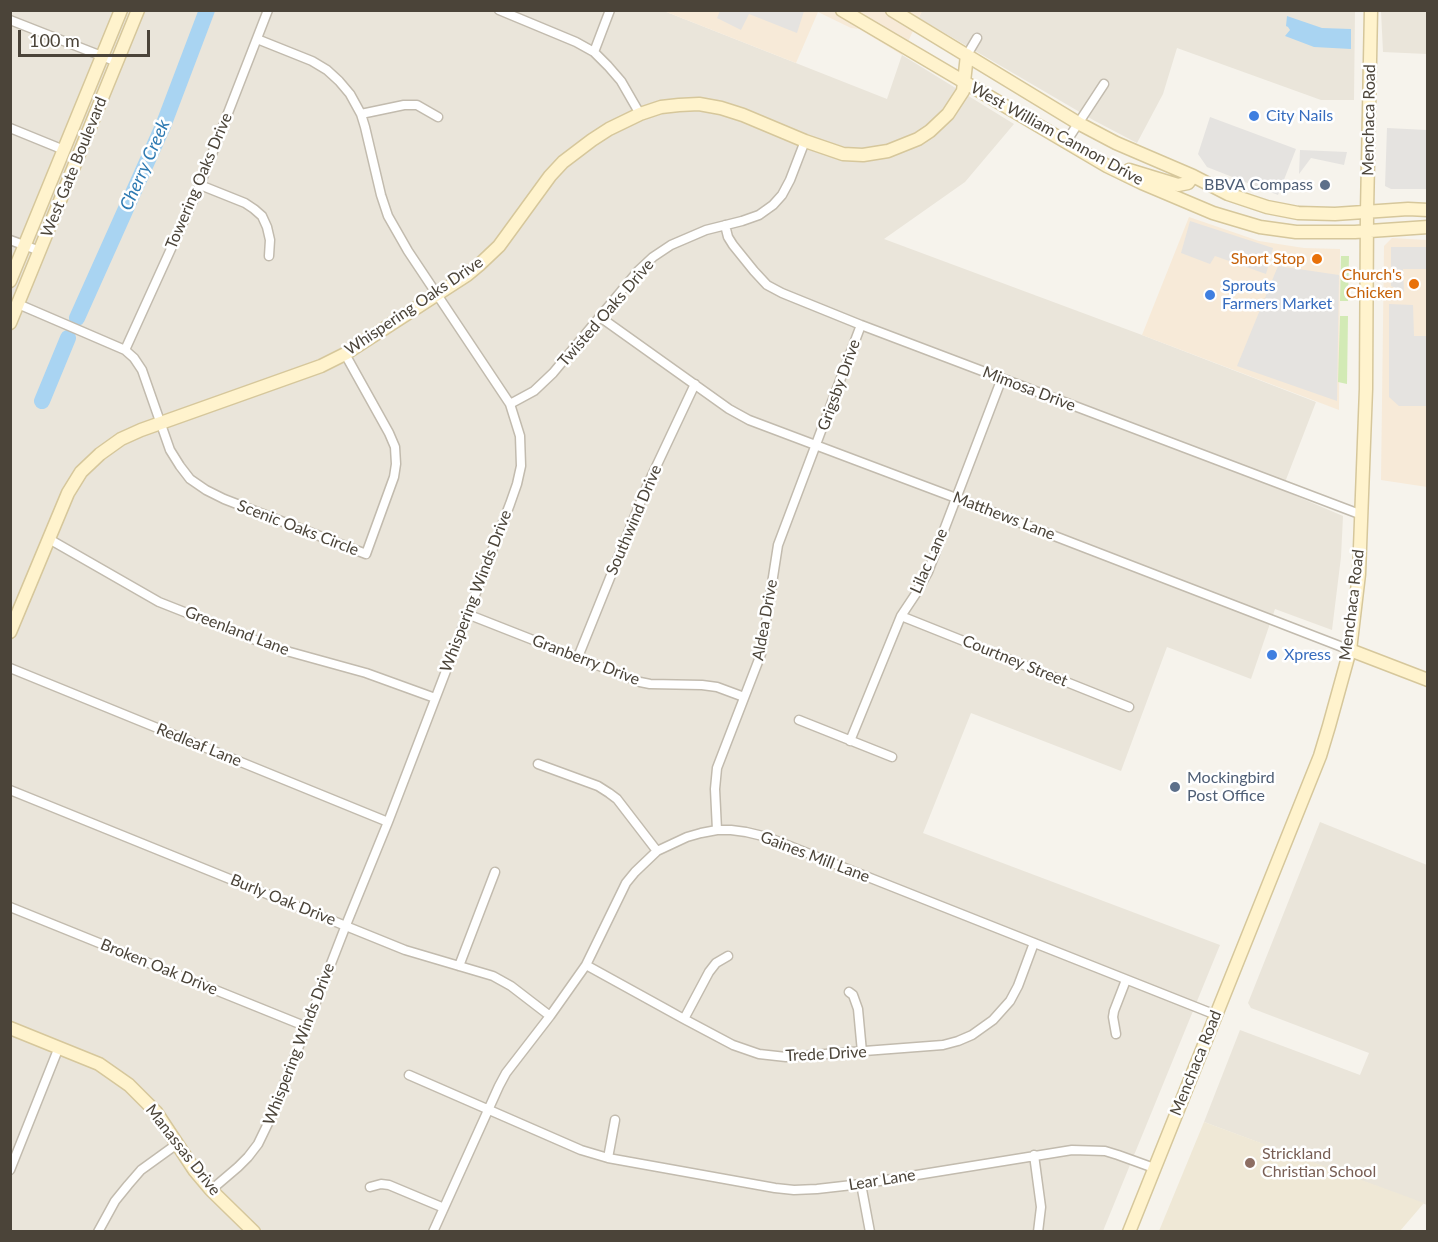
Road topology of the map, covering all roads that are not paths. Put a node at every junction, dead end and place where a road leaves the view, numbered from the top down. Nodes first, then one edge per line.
1 (122, 10) edge
2 (138, 10) edge
3 (268, 10) edge
4 (499, 10) edge
5 (610, 10) edge
6 (842, 10) edge
7 (892, 10) edge
8 (1371, 10) edge
9 (10, 20) edge
10 (977, 38) dead end
11 (257, 39) junction
12 (594, 52) junction
13 (967, 55) junction
14 (103, 57) junction
15 (117, 62) junction
16 (964, 83) junction
17 (1104, 84) dead end
18 (361, 114) junction
19 (640, 114) junction
20 (438, 117) dead end
21 (1078, 123) junction
22 (10, 128) edge
23 (805, 141) junction
24 (1066, 142) junction
25 (64, 150) junction
26 (1107, 166) junction
27 (1193, 176) junction
28 (200, 185) junction
29 (1428, 210) edge
30 (1367, 212) junction
31 (725, 225) junction
32 (1428, 227) edge
33 (1367, 231) junction
34 (10, 240) edge
35 (25, 245) junction
36 (40, 251) junction
37 (269, 256) dead end
38 (10, 281) edge
39 (437, 294) junction
40 (18, 304) junction
41 (600, 317) junction
42 (10, 323) edge
43 (861, 325) junction
44 (125, 350) junction
45 (345, 354) junction
46 (1002, 378) junction
47 (695, 384) junction
48 (510, 404) junction
49 (160, 424) junction
50 (817, 445) junction
51 (956, 498) junction
52 (1362, 515) junction
53 (49, 539) junction
54 (467, 614) junction
55 (901, 616) junction
56 (10, 632) edge
57 (1350, 650) junction
58 (578, 657) junction
59 (10, 668) edge
60 (1428, 680) edge
61 (744, 697) junction
62 (435, 698) junction
63 (1129, 706) dead end
64 (799, 720) dead end
65 (850, 741) junction
66 (892, 757) dead end
67 (538, 764) dead end
68 (10, 790) edge
69 (388, 822) junction
70 (717, 830) junction
71 (657, 851) junction
72 (495, 872) dead end
73 (10, 907) edge
74 (346, 925) junction
75 (1034, 943) junction
76 (728, 956) dead end
77 (586, 964) junction
78 (459, 966) junction
79 (1126, 980) junction
80 (849, 992) dead end
81 (1216, 1015) junction
82 (550, 1016) junction
83 (684, 1019) junction
84 (307, 1027) junction
85 (10, 1028) edge
86 (1116, 1034) dead end
87 (59, 1047) junction
88 (862, 1052) junction
89 (409, 1076) dead end
90 (488, 1110) junction
91 (615, 1120) dead end
92 (177, 1144) junction
93 (1034, 1155) junction
94 (608, 1158) junction
95 (1154, 1168) junction
96 (10, 1170) edge
97 (861, 1184) junction
98 (370, 1187) dead end
99 (211, 1190) junction
100 (444, 1208) junction
101 (252, 1231) edge
102 (98, 1232) edge
103 (433, 1232) edge
104 (870, 1232) edge
105 (1038, 1232) edge
106 (1129, 1232) edge

1 - 14 main road, West Gate Boulevard
2 - 15 main road, West Gate Boulevard
3 - 11 street, Towering Oaks Drive
4 - 12 street
5 - 12 street
6 - 16 main road, West William Cannon Drive
7 - 13 main road, West William Cannon Drive
8 - 30 main road, Menchaca Road
9 - 14 street
10 - 13 street
11 - 18 street, Whispering Winds Drive
11 - 28 street, Towering Oaks Drive
12 - 19 street
13 - 16 main road, Whispering Oaks Drive
13 - 21 main road, West William Cannon Drive
14 - 15 street
14 - 25 main road, West Gate Boulevard
15 - 36 main road, West Gate Boulevard
16 - 23 main road, Whispering Oaks Drive
16 - 24 main road, West William Cannon Drive
17 - 21 street
18 - 20 street
18 - 39 street, Whispering Winds Drive
19 - 23 main road, Whispering Oaks Drive
19 - 39 main road, Whispering Oaks Drive
21 - 24 street
21 - 27 main road, West William Cannon Drive
22 - 25 street
23 - 31 street, Twisted Oaks Drive
24 - 26 main road, West William Cannon Drive
25 - 35 main road, West Gate Boulevard
26 - 27 main road
26 - 33 main road, West William Cannon Drive
27 - 30 main road, West William Cannon Drive
28 - 37 street
28 - 44 street, Towering Oaks Drive
29 - 30 main road, West William Cannon Drive
30 - 33 main road, Menchaca Road
31 - 41 street, Twisted Oaks Drive
31 - 43 street, Mimosa Drive
32 - 33 main road, West William Cannon Drive
33 - 52 main road, Menchaca Road
34 - 35 street
35 - 36 street
35 - 38 main road, West Gate Boulevard
36 - 40 main road, West Gate Boulevard
39 - 45 main road, Whispering Oaks Drive
39 - 48 street, Whispering Winds Drive
40 - 42 main road, West Gate Boulevard
40 - 44 street
41 - 47 street, Matthews Lane
41 - 48 street, Twisted Oaks Drive
43 - 46 street, Mimosa Drive
43 - 50 street, Grigsby Drive
44 - 49 street
45 - 49 main road, Whispering Oaks Drive
45 - 49 street, Scenic Oaks Circle
46 - 51 street, Lilac Lane
46 - 52 street, Mimosa Drive
47 - 50 street, Matthews Lane
47 - 58 street, Southwind Drive
48 - 54 street, Whispering Winds Drive
49 - 53 main road, Whispering Oaks Drive
50 - 51 street, Matthews Lane
50 - 61 street, Aldea Drive
51 - 55 street, Lilac Lane
51 - 57 street, Matthews Lane
52 - 57 main road, Menchaca Road
53 - 56 main road, Whispering Oaks Drive
53 - 62 street, Greenland Lane
54 - 58 street, Granberry Drive
54 - 62 street, Whispering Winds Drive
55 - 63 street, Courtney Street
55 - 65 street, Lilac Lane
57 - 60 main road, Matthews Lane
57 - 81 main road, Menchaca Road
58 - 61 street, Granberry Drive
59 - 69 street, Redleaf Lane
61 - 70 street, Aldea Drive
62 - 69 street, Whispering Winds Drive
64 - 65 street
65 - 66 street
67 - 71 street
68 - 74 street, Burly Oak Drive
69 - 74 street, Whispering Winds Drive
70 - 71 street, Gaines Mill Lane
70 - 75 street, Gaines Mill Lane
71 - 77 street, Gaines Mill Lane
72 - 78 street
73 - 84 street, Broken Oak Drive
74 - 78 street, Burly Oak Drive
74 - 84 street, Whispering Winds Drive
75 - 79 street, Gaines Mill Lane
75 - 88 street, Trede Drive
76 - 83 street
77 - 82 street, Gaines Mill Lane
77 - 83 street, Trede Drive
78 - 82 street, Burly Oak Drive
79 - 81 street, Gaines Mill Lane
79 - 86 street
80 - 88 street
81 - 95 main road, Menchaca Road
82 - 90 street, Gaines Mill Lane
83 - 88 street, Trede Drive
84 - 99 street, Whispering Winds Drive
85 - 87 main road, Manassas Drive
87 - 92 main road, Manassas Drive
87 - 96 street
89 - 90 street, Lear Lane
90 - 94 street, Lear Lane
90 - 100 street, Gaines Mill Lane
91 - 94 street
92 - 99 main road, Manassas Drive
92 - 102 street
93 - 95 street, Lear Lane
93 - 97 street, Lear Lane
93 - 105 street
94 - 97 street, Lear Lane
95 - 106 main road, Menchaca Road
97 - 104 street
98 - 100 street
99 - 101 main road, Manassas Drive
100 - 103 street, Gaines Mill Lane

